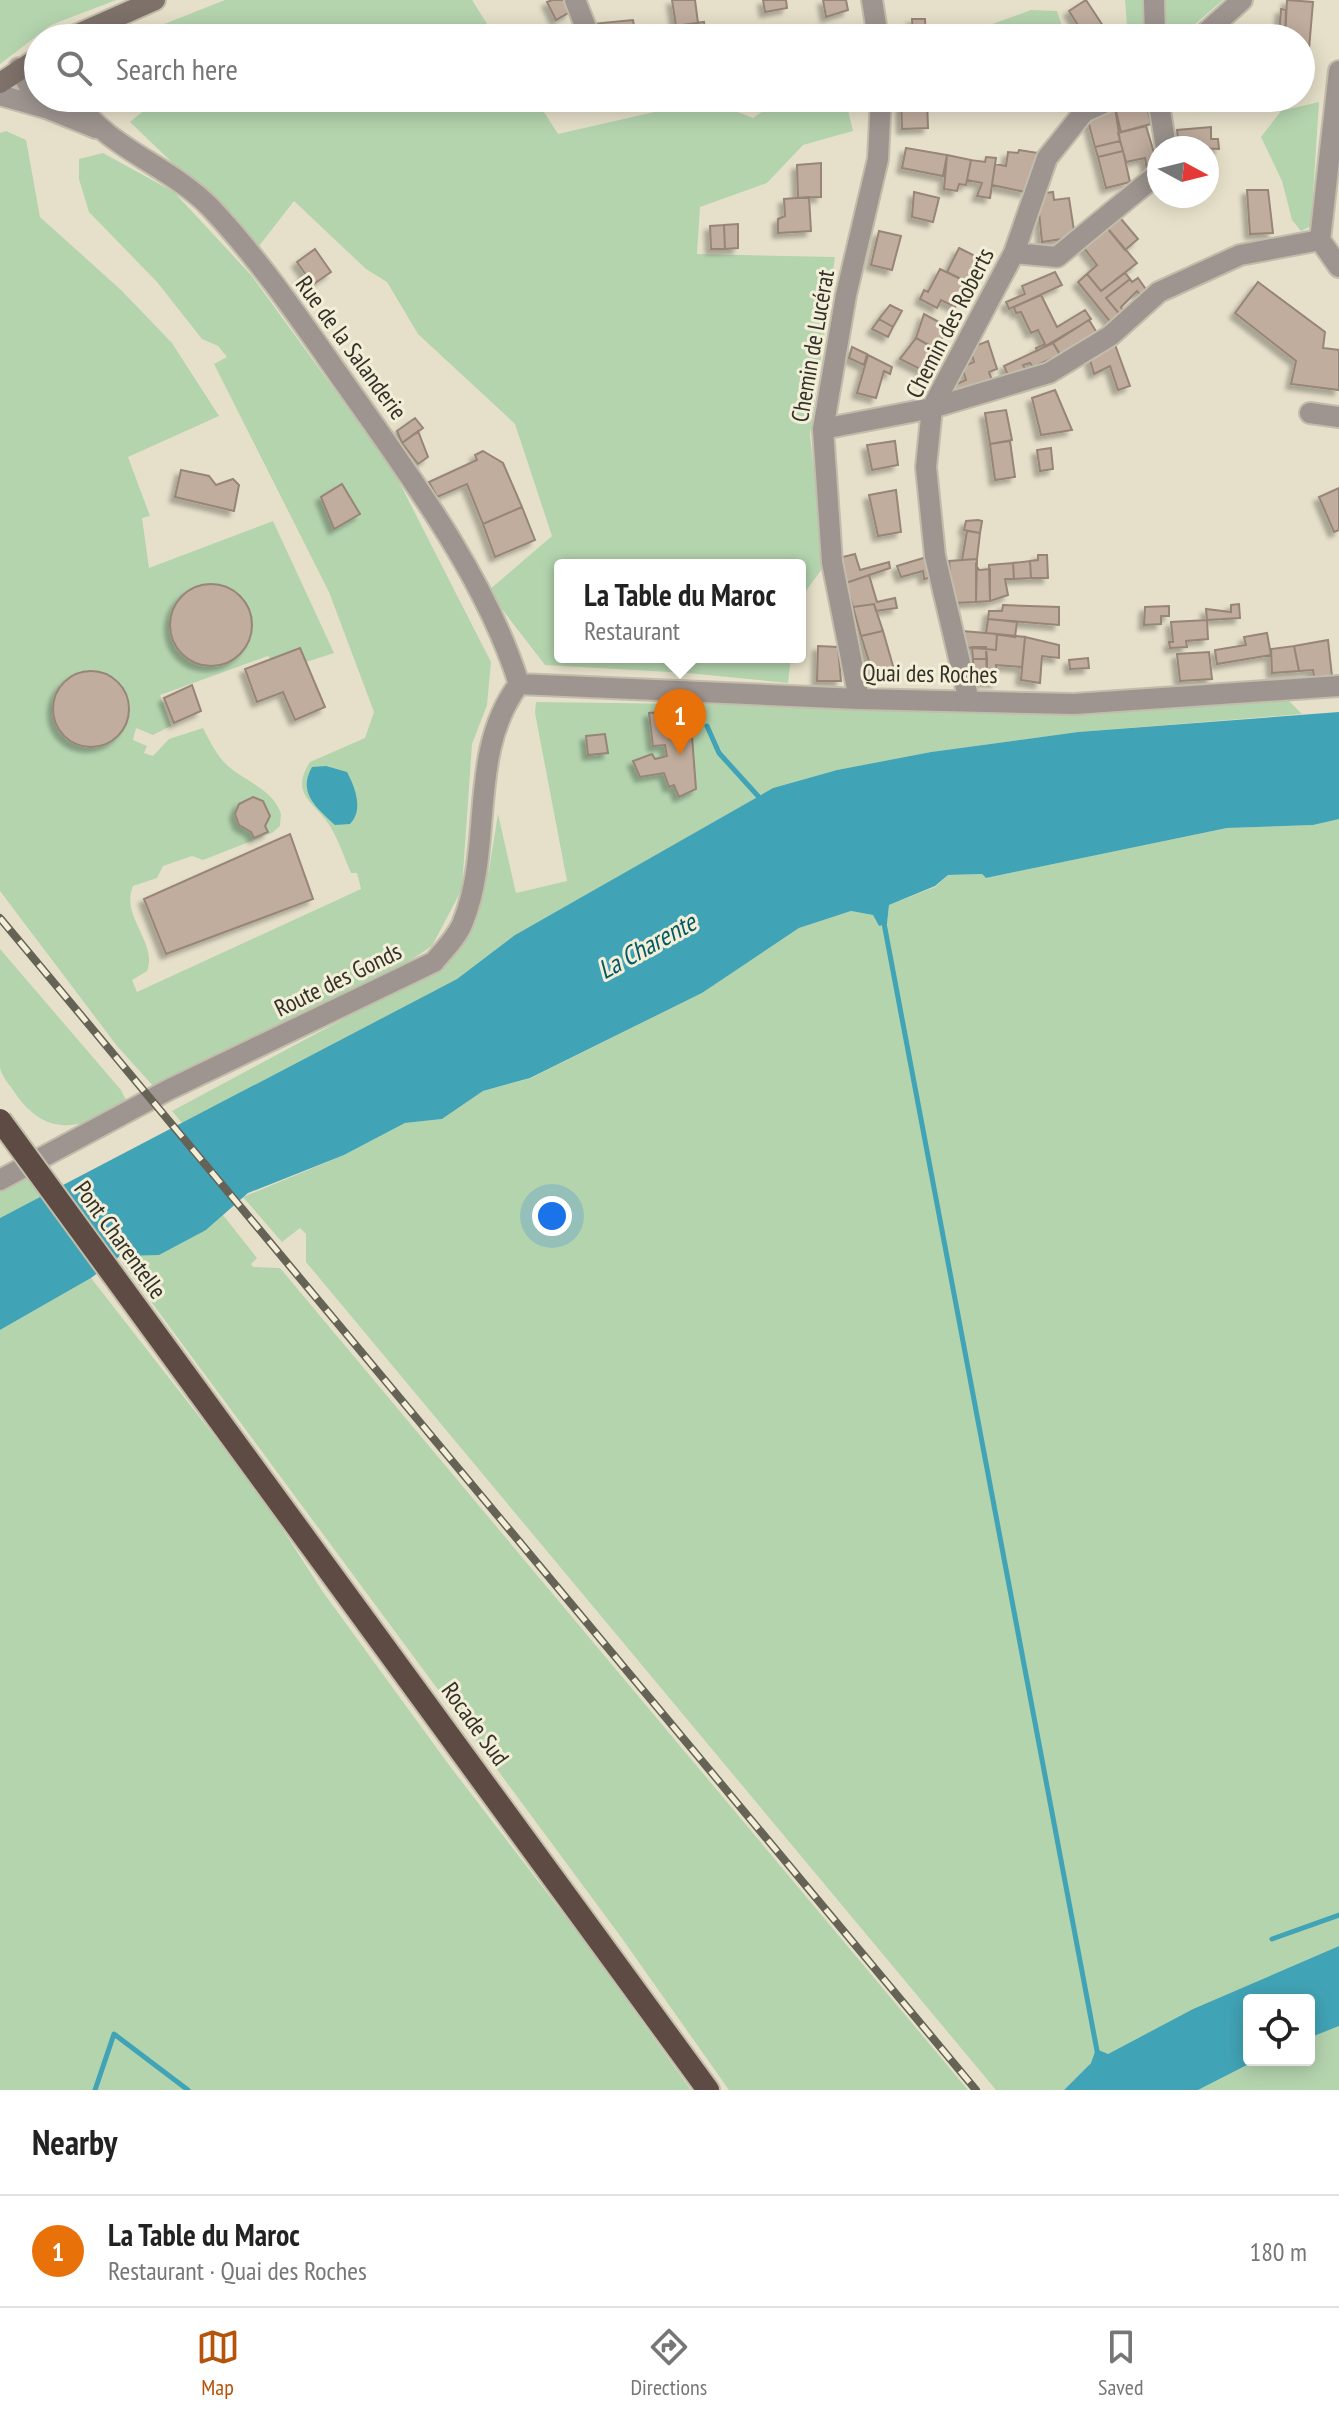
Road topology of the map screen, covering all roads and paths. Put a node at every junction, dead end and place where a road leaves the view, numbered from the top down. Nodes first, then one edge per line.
1 (155, 0) edge
2 (575, 0) edge
3 (872, 0) edge
4 (1154, 0) edge
5 (1242, 0) edge
6 (102, 24) edge
7 (584, 24) edge
8 (876, 24) edge
9 (1155, 24) edge
10 (1215, 24) edge
11 (24, 67) edge
12 (1339, 71) edge
13 (0, 83) edge
14 (0, 95) edge
15 (24, 102) edge
16 (55, 112) edge
17 (84, 112) edge
18 (880, 112) edge
19 (1084, 112) edge
20 (1160, 112) edge
21 (96, 128) junction
22 (1164, 136) edge
23 (1147, 183) edge
24 (1320, 240) junction
25 (1014, 253) junction
26 (1339, 267) edge
27 (932, 408) junction
28 (1310, 413) dead end
29 (1339, 417) edge
30 (823, 429) junction
31 (519, 684) junction
32 (1339, 686) edge
33 (859, 699) junction
34 (969, 701) junction
35 (0, 1120) edge
36 (0, 1180) edge
37 (197, 1390) joint
38 (708, 2090) edge

1 - 6 main road
2 - 7 street
3 - 8 street
4 - 9 street
5 - 10 street
11 - 13 main road
12 - 24 street
14 - 15 street
16 - 21 street
17 - 21 street, Rue de la Salanderie
18 - 30 street, Chemin de Lucérat
19 - 25 street, Chemin des Roberts
20 - 22 street
21 - 31 street, Rue de la Salanderie
23 - 25 street
24 - 26 street
24 - 27 street
25 - 27 street, Chemin des Roberts
27 - 30 street
27 - 34 street, Chemin des Roberts
28 - 29 street
30 - 33 street, Chemin de Lucérat
31 - 33 street, Quai des Roches
31 - 36 street, Route des Gonds
32 - 34 street, Quai des Roches
33 - 34 street, Quai des Roches
35 - 37 highway, Pont Charentelle, bridge
37 - 38 highway, Rocade Sud

